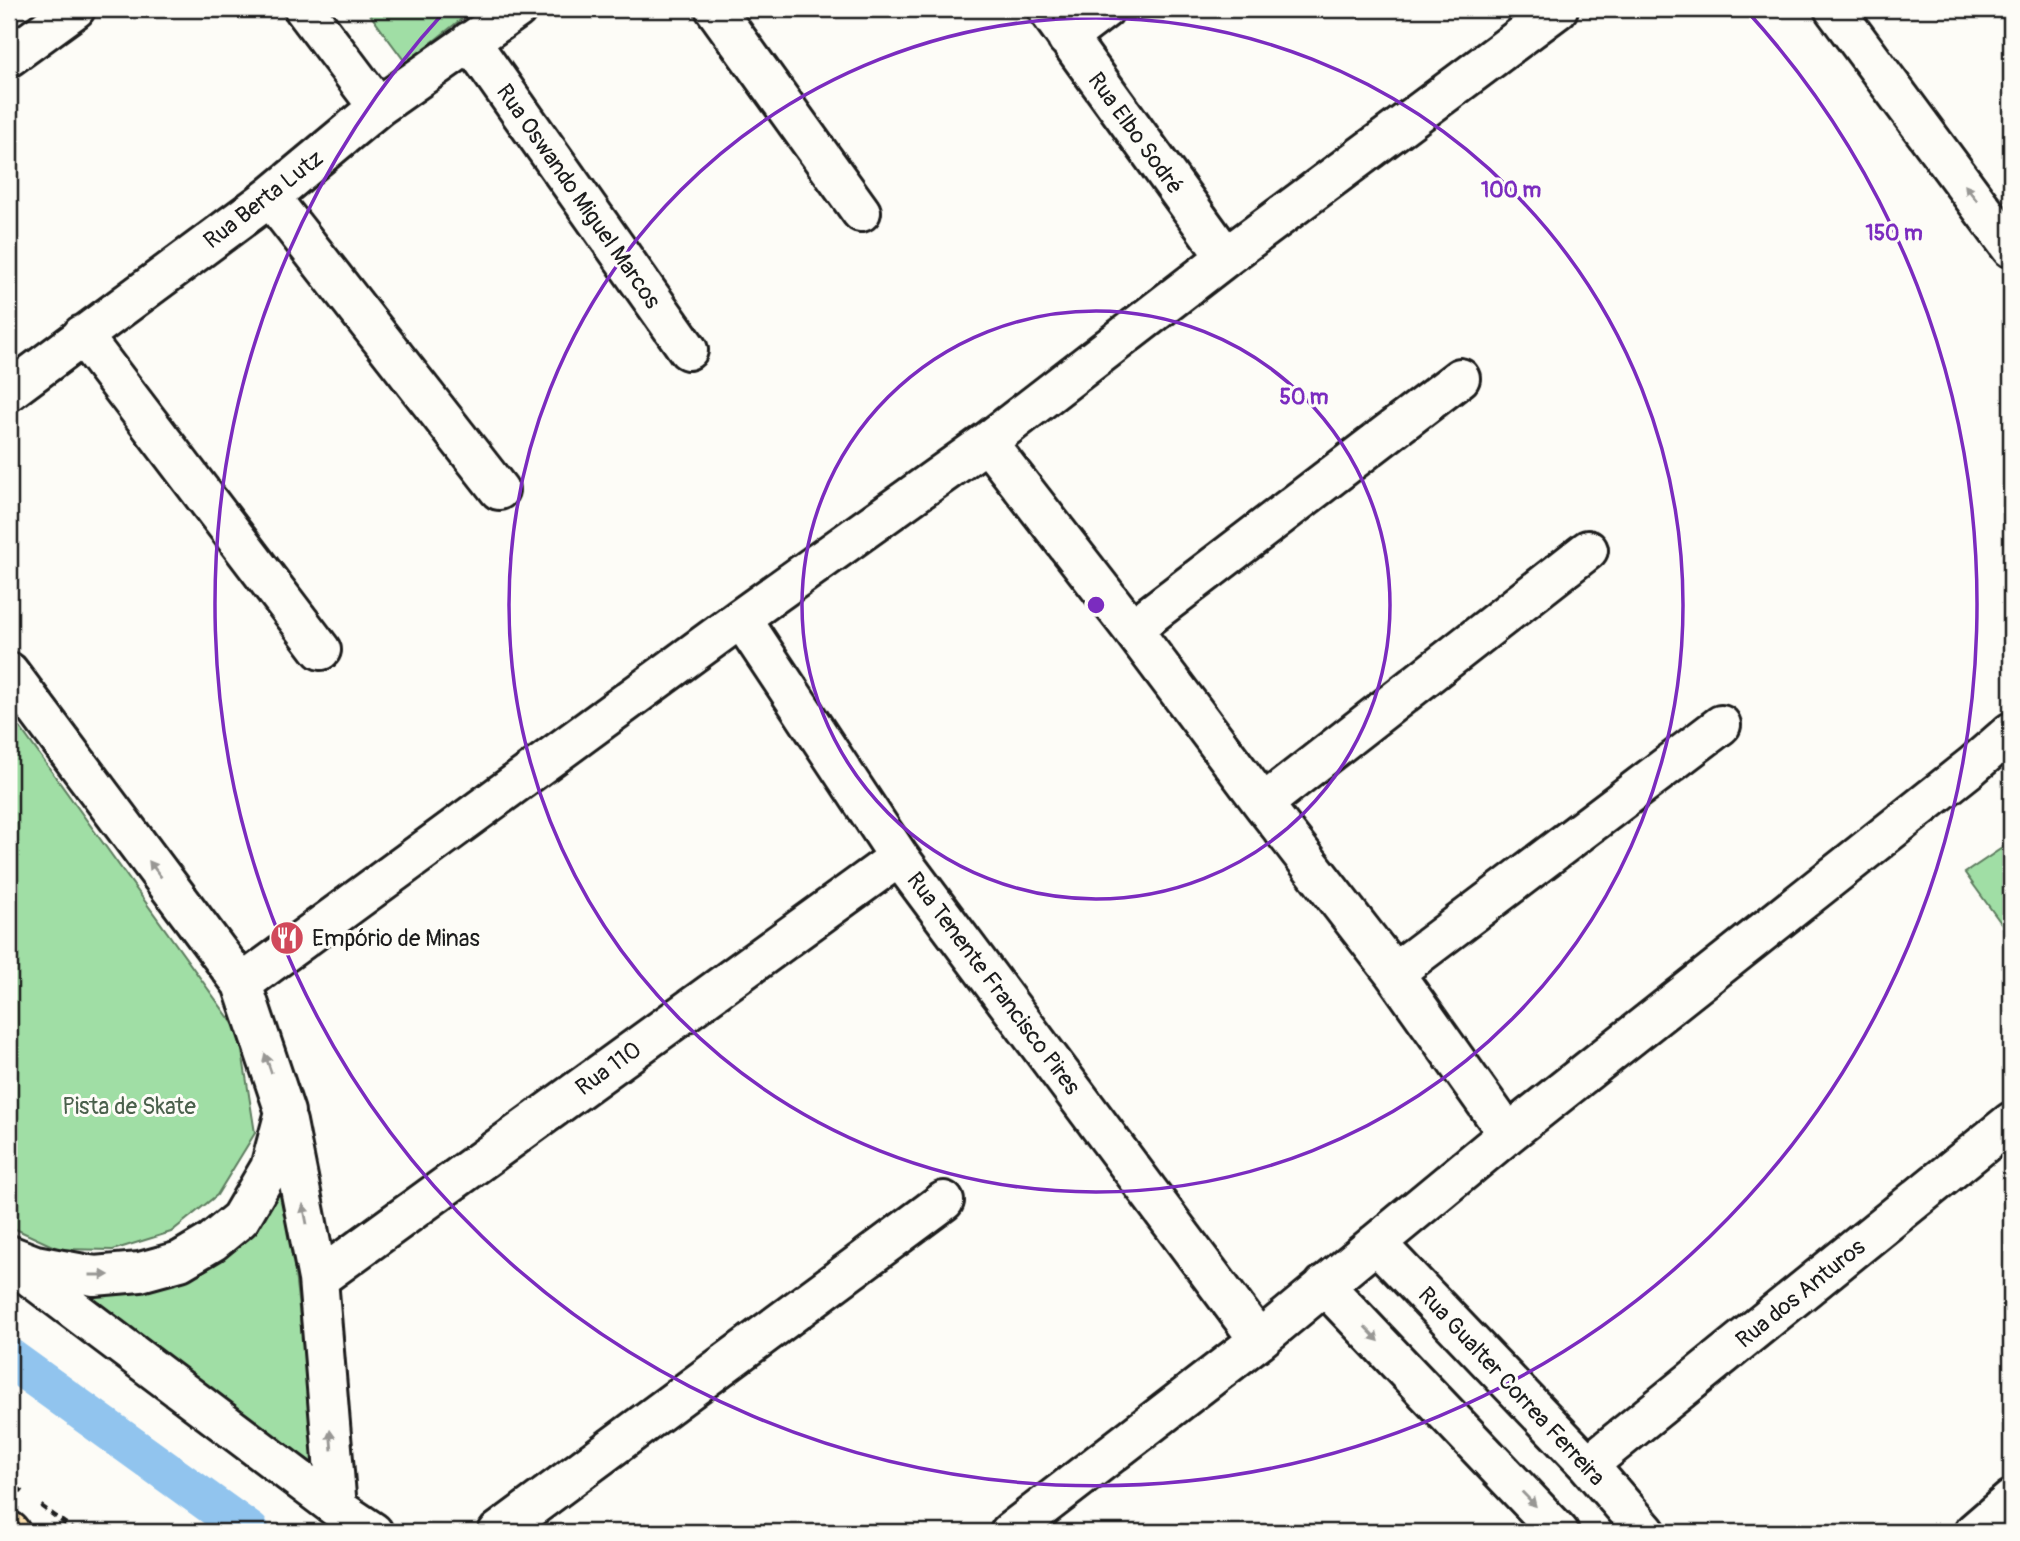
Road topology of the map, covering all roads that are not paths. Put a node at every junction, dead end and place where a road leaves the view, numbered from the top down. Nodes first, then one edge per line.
1 (75, 9) edge
2 (304, 9) edge
3 (517, 9) edge
4 (715, 9) edge
5 (1105, 9) edge
6 (1558, 9) edge
7 (1834, 9) edge
8 (1057, 24) edge
9 (470, 41) junction
10 (9, 57) edge
11 (377, 107) junction
12 (270, 197) junction
13 (861, 212) dead end
14 (2011, 248) edge
15 (1226, 257) junction
16 (82, 335) junction
17 (688, 350) dead end
18 (1460, 378) dead end
19 (9, 391) edge
20 (987, 442) junction
21 (499, 490) dead end
22 (1588, 551) dead end
23 (741, 618) junction
24 (1132, 629) junction
25 (321, 650) dead end
26 (9, 672) edge
27 (1721, 724) dead end
28 (2011, 732) edge
29 (1262, 804) junction
30 (899, 857) junction
31 (1394, 973) junction
32 (242, 984) junction
33 (285, 1112) junction
34 (2011, 1122) edge
35 (1508, 1134) junction
36 (944, 1201) dead end
37 (1376, 1242) junction
38 (9, 1255) edge
39 (9, 1261) edge
40 (318, 1279) junction
41 (1324, 1285) junction
42 (1259, 1339) junction
43 (1588, 1465) junction
44 (2011, 1500) edge
45 (337, 1508) junction
46 (373, 1532) edge
47 (498, 1532) edge
48 (1010, 1532) edge
49 (1559, 1532) edge
50 (1646, 1532) edge
51 (1974, 1532) edge

1 - 10 street
2 - 11 street
3 - 9 street, Rua Berta Lutz
4 - 13 street
5 - 8 street
6 - 15 street
14 -> 7 street
8 - 15 street, Rua Elbo Sodré
9 - 11 street, Rua Berta Lutz
9 - 17 street, Rua Oswando Miguel Marcos
11 - 12 street, Rua Berta Lutz
12 - 16 street, Rua Berta Lutz
12 - 21 street
15 - 20 street
16 - 19 street, Rua Berta Lutz
16 - 25 street
18 - 24 street
20 - 23 street
20 - 24 street
22 - 29 street
23 - 30 street, Rua Tenente Francisco Pires
23 - 32 street
24 - 29 street
32 -> 26 street
27 - 31 street
28 - 35 street
29 - 31 street
30 - 40 street, Rua 110
30 - 42 street, Rua Tenente Francisco Pires
31 - 35 street
33 -> 32 street
38 -> 33 street
40 -> 33 street
34 - 43 street, Rua dos Anturos
35 - 37 street
36 - 47 street
37 - 41 street
37 - 43 street, Rua Gualter Correa Ferreira
39 - 45 street
45 -> 40 street
41 - 42 street
41 -> 49 street
42 - 48 street
43 - 50 street, Rua Gualter Correa Ferreira
44 - 51 street
45 - 46 street

